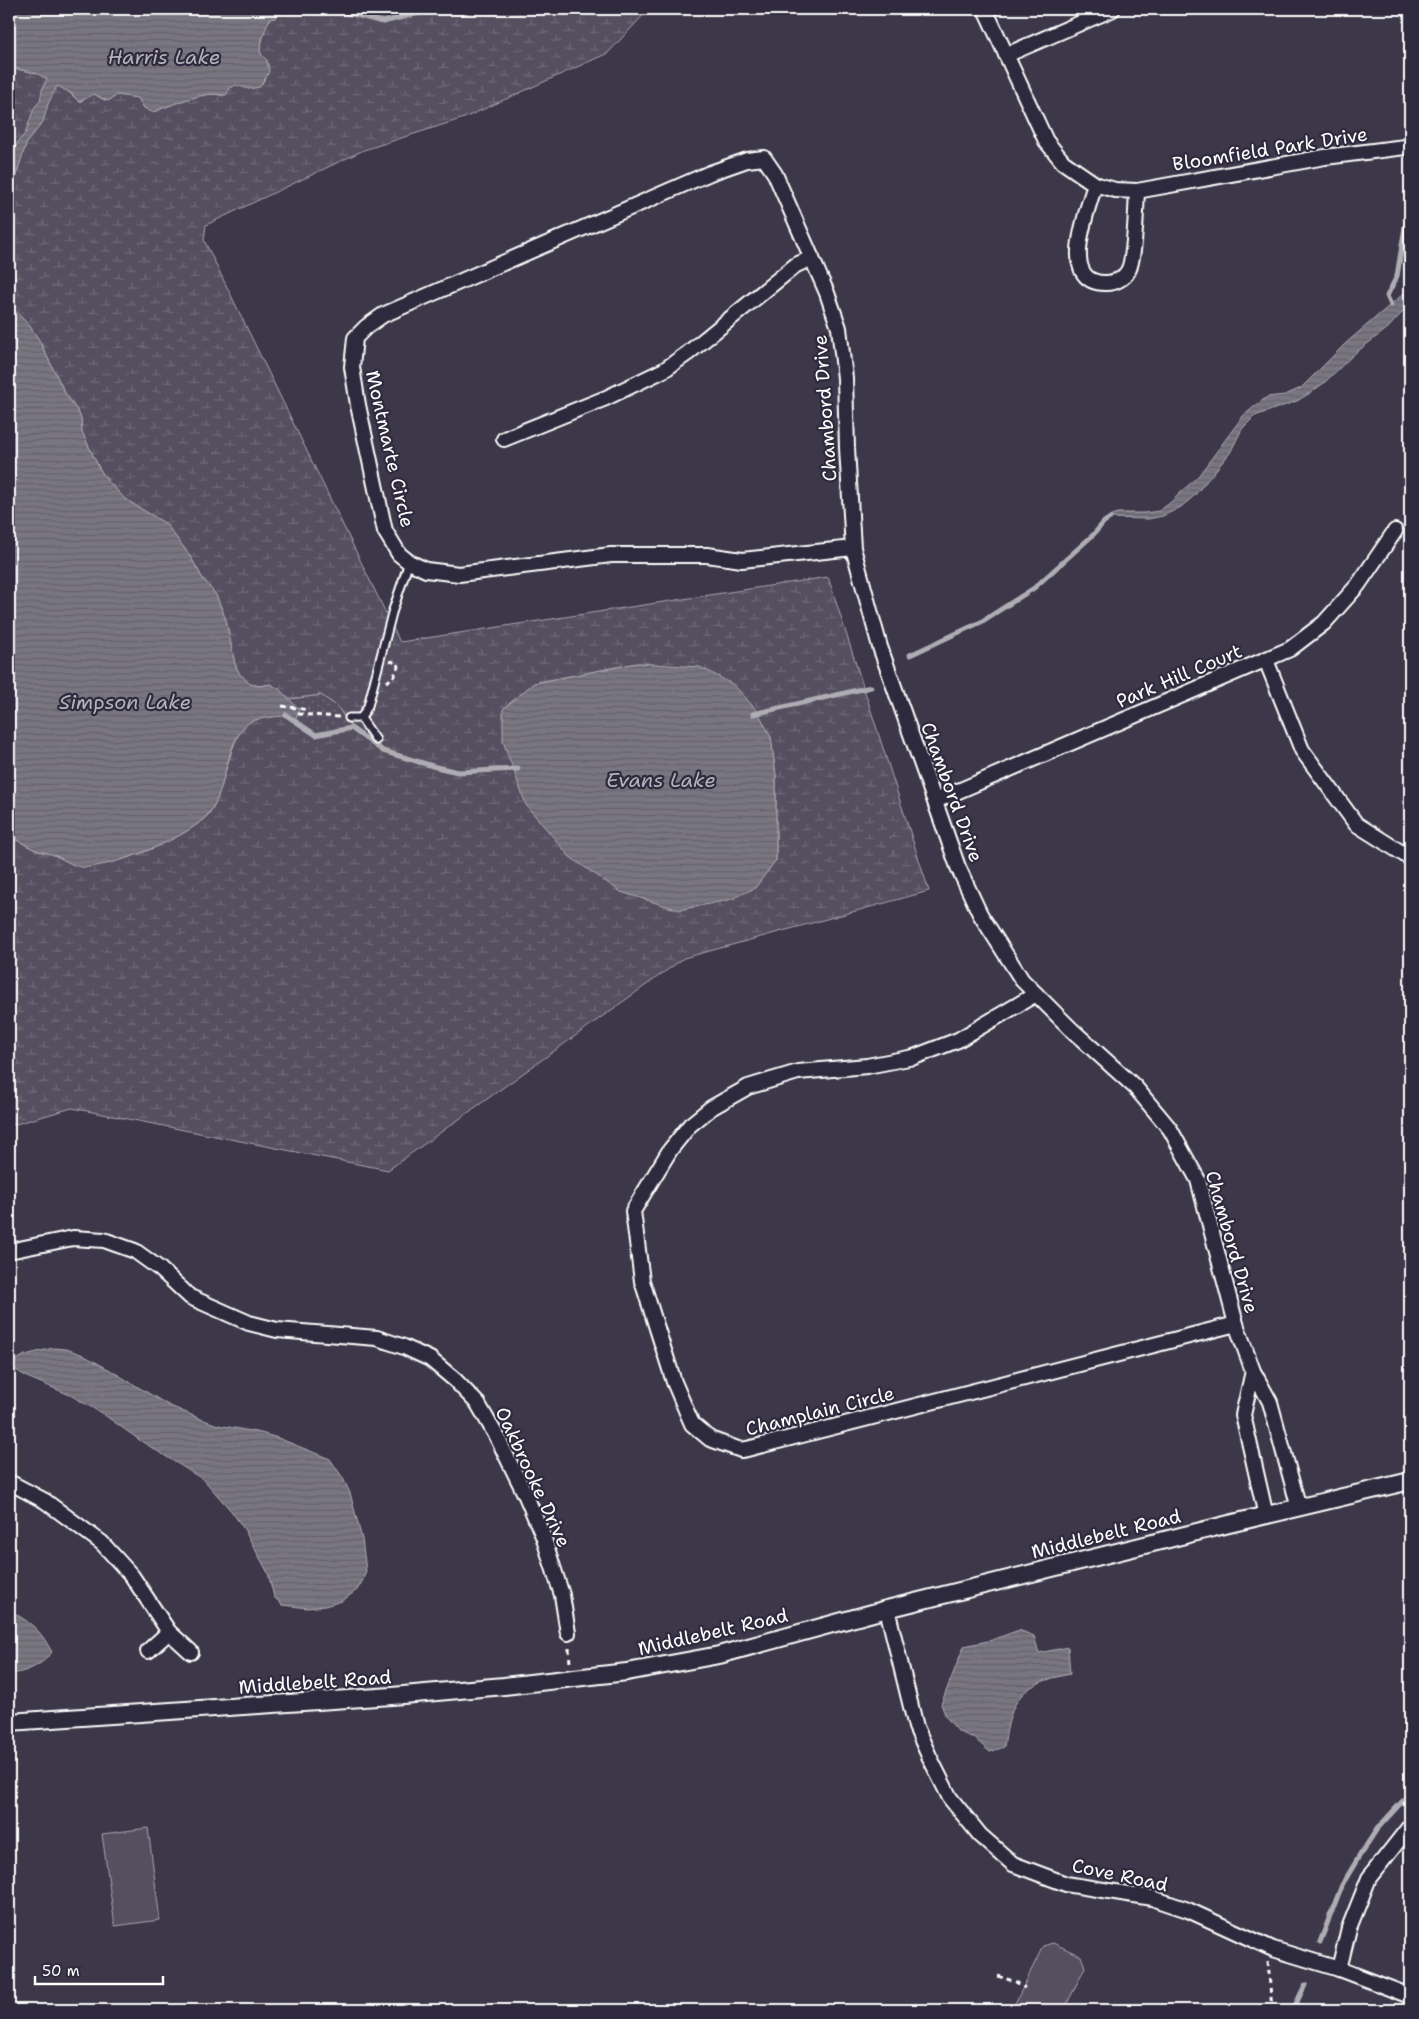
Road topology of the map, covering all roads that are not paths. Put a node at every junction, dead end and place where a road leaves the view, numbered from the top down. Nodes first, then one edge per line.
1 (985, 9) edge
2 (1112, 9) edge
3 (1006, 55) junction
4 (1410, 148) edge
5 (764, 158) joint
6 (1095, 184) junction
7 (1137, 191) junction
8 (812, 258) junction
9 (504, 439) dead end
10 (1395, 531) dead end
11 (853, 548) junction
12 (409, 562) junction
13 (1266, 660) junction
14 (349, 718) road end
15 (361, 718) junction
16 (376, 740) dead end
17 (935, 801) junction
18 (1410, 858) edge
19 (1036, 994) junction
20 (9, 1251) edge
21 (1236, 1324) junction
22 (1253, 1371) junction
23 (1410, 1481) edge
24 (9, 1482) edge
25 (1299, 1508) junction
26 (1266, 1516) junction
27 (887, 1609) junction
28 (169, 1632) junction
29 (568, 1633) road end
30 (148, 1651) dead end
31 (191, 1652) dead end
32 (9, 1722) edge
33 (1410, 1826) edge
34 (1339, 1969) junction
35 (1410, 1996) edge

1 - 3 street, Bloomfield Park Drive
2 - 3 street
3 - 6 street, Bloomfield Park Drive
4 - 7 street, Bloomfield Park Drive
5 - 8 street, Chambord Drive
5 - 12 street, Montmarte Circle
6 - 7 street, Bloomfield Park Drive
6 - 7 street
8 - 9 street
8 - 11 street, Chambord Drive
10 - 13 street, Park Hill Court
11 - 12 street, Montmarte Circle
11 - 17 street, Chambord Drive
12 - 15 lane
13 - 17 street, Park Hill Court
13 - 18 street
14 - 15 lane
15 - 16 lane
17 - 19 street, Chambord Drive
19 - 21 street, Chambord Drive
19 - 21 street, Champlain Circle
20 - 29 street, Oakbrooke Drive
21 - 22 street, Chambord Drive
22 - 25 street, Chambord Drive
22 - 26 street
23 - 25 street, Middlebelt Road
24 - 28 street
25 - 26 street, Middlebelt Road
26 - 27 street, Middlebelt Road
27 - 32 street, Middlebelt Road
27 - 34 street, Cove Road
28 - 30 street
28 - 31 street
33 - 34 street
34 - 35 street, Cove Road

